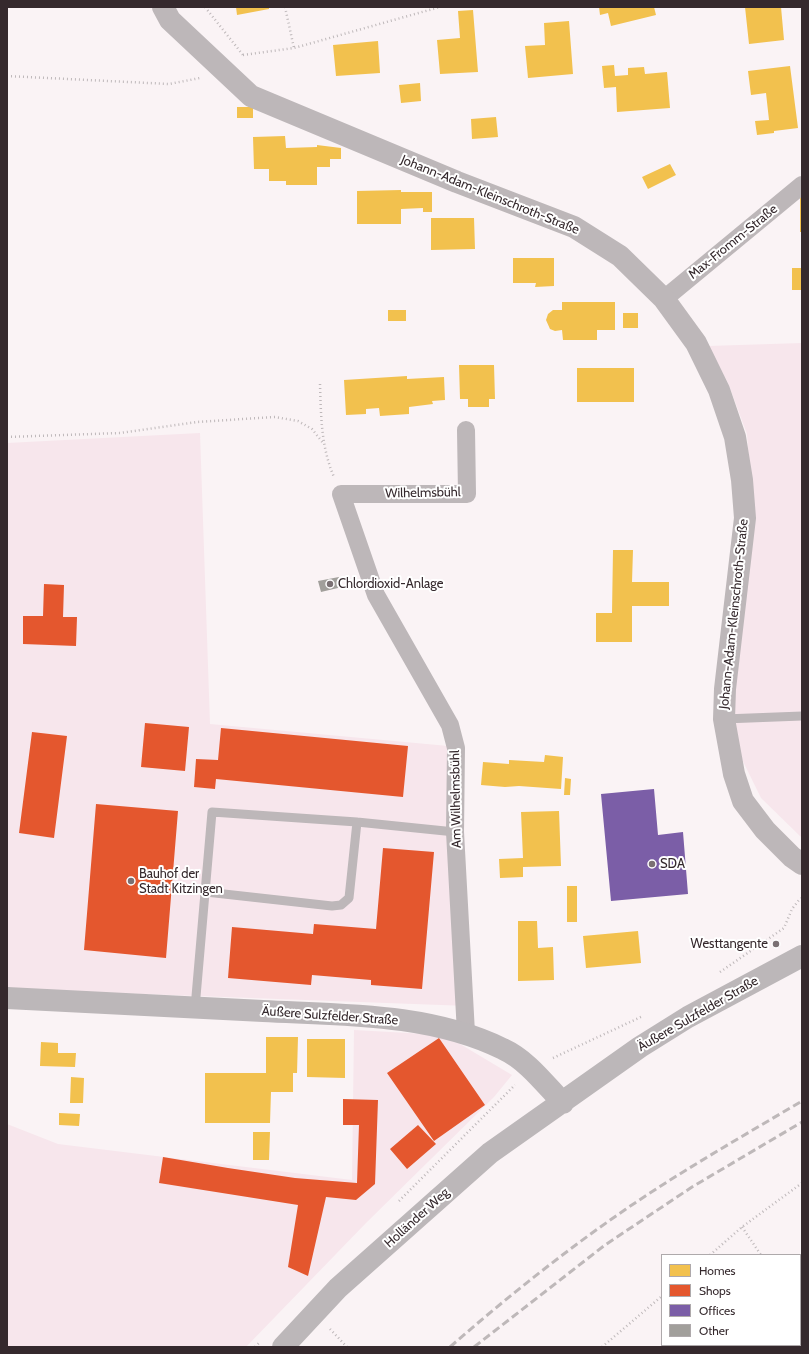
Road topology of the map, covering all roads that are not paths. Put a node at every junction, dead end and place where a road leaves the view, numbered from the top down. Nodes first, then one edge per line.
1 (163, 7) edge
2 (802, 185) edge
3 (664, 299) junction
4 (466, 430) dead end
5 (341, 494) joint
6 (802, 716) edge
7 (724, 719) junction
8 (357, 822) junction
9 (455, 832) junction
10 (802, 864) edge
11 (206, 892) junction
12 (802, 956) edge
13 (7, 998) edge
14 (195, 1008) junction
15 (466, 1033) junction
16 (562, 1103) junction
17 (283, 1347) edge

1 - 3 street, Johann-Adam-Kleinschroth-Straße
2 - 3 street, Max-Fromm-Straße
3 - 7 street, Johann-Adam-Kleinschroth-Straße
4 - 5 street, Wilhelmsbühl
5 - 9 street, Am Wilhelmsbühl
6 - 7 lane
7 - 10 street, Johann-Adam-Kleinschroth-Straße
8 - 9 lane
8 - 11 lane
8 - 11 lane
9 - 15 street, Am Wilhelmsbühl
11 - 14 lane
12 - 16 main road, Äußere Sulzfelder Straße
13 - 14 main road, Äußere Sulzfelder Straße
14 - 15 main road, Äußere Sulzfelder Straße
15 - 16 main road, Äußere Sulzfelder Straße
16 - 17 main road, Holländer Weg

